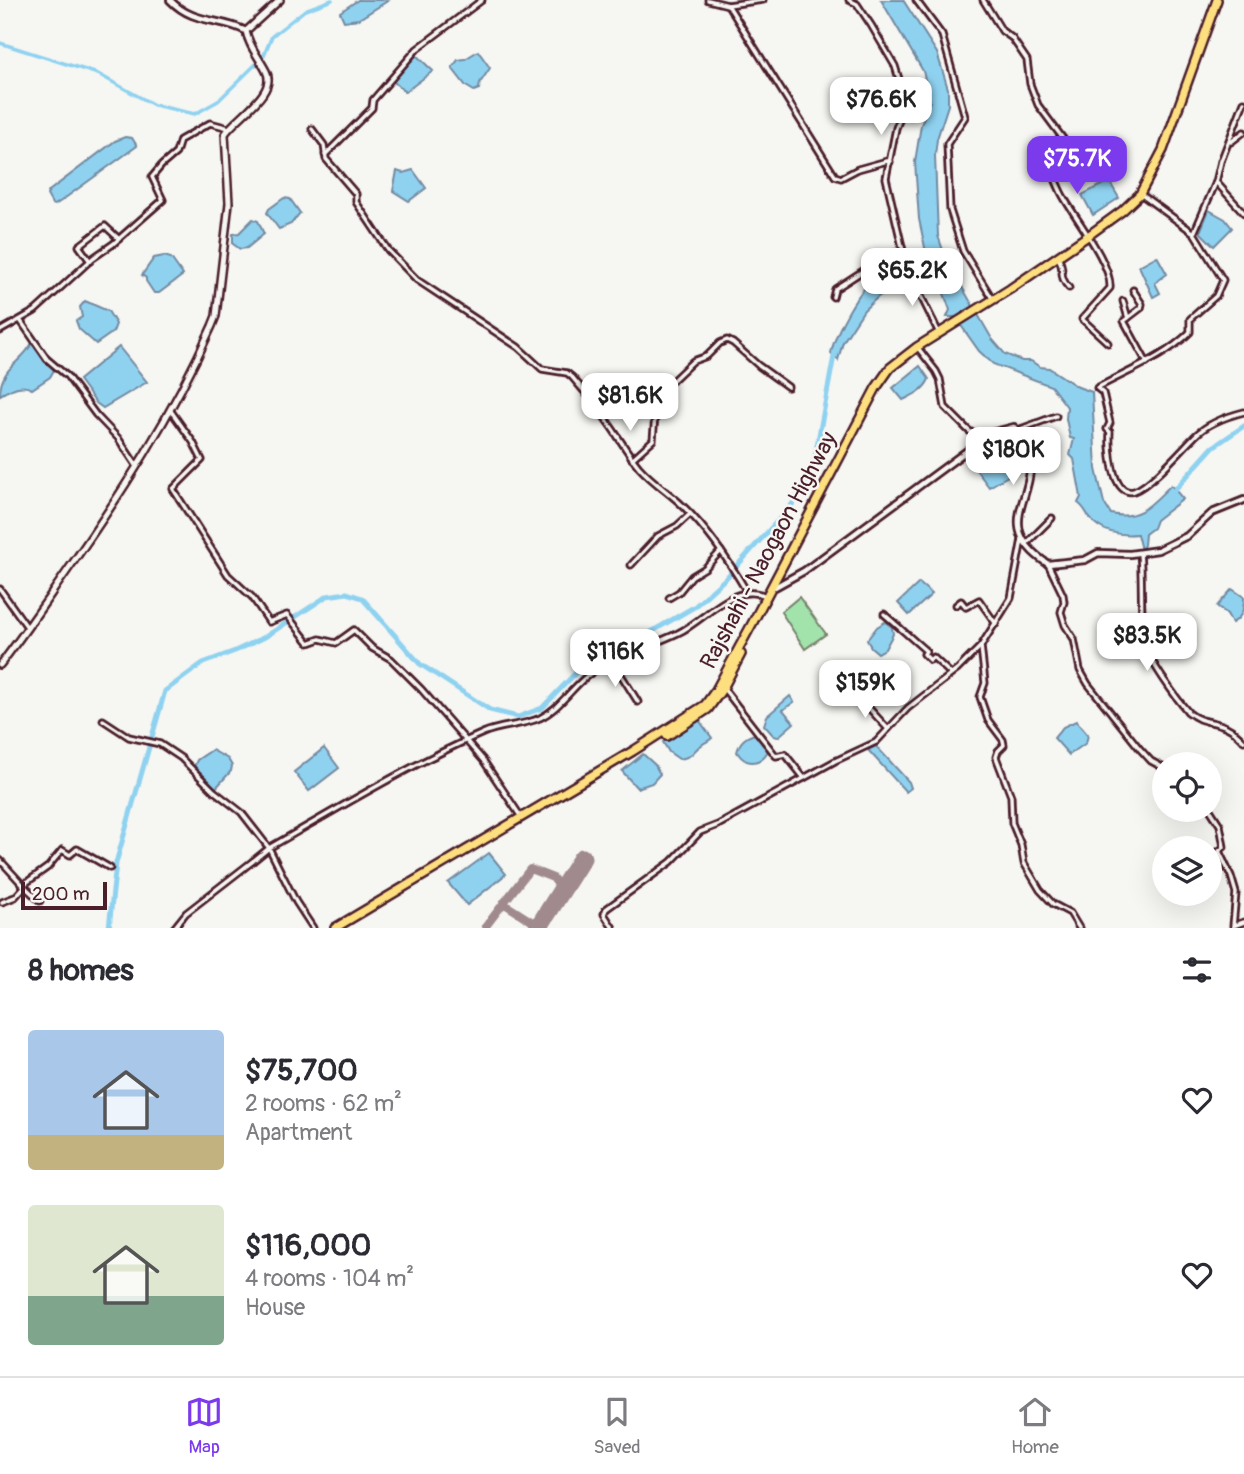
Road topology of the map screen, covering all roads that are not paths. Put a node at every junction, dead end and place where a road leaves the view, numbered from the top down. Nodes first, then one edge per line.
1 (170, 0) edge
2 (280, 0) edge
3 (482, 0) edge
4 (708, 0) edge
5 (764, 0) edge
6 (849, 0) edge
7 (916, 0) edge
8 (983, 0) edge
9 (1217, 0) edge
10 (727, 5) junction
11 (246, 31) junction
12 (1244, 102) edge
13 (229, 128) junction
14 (312, 129) dead end
15 (1244, 132) edge
16 (1229, 143) junction
17 (325, 155) junction
18 (890, 162) junction
19 (1216, 182) junction
20 (1140, 194) junction
21 (1244, 213) edge
22 (1194, 233) junction
23 (1089, 235) junction
24 (119, 239) junction
25 (903, 252) junction
26 (1057, 256) junction
27 (90, 261) junction
28 (1069, 288) dead end
29 (1133, 290) dead end
30 (833, 297) dead end
31 (992, 298) junction
32 (1123, 301) dead end
33 (1128, 318) junction
34 (20, 320) junction
35 (0, 331) edge
36 (939, 333) junction
37 (1108, 343) dead end
38 (918, 348) junction
39 (1147, 363) junction
40 (788, 387) dead end
41 (172, 411) junction
42 (1244, 412) edge
43 (1056, 416) dead end
44 (1018, 430) junction
45 (982, 440) junction
46 (632, 459) junction
47 (137, 467) junction
48 (1244, 500) edge
49 (690, 514) junction
50 (1052, 518) dead end
51 (1022, 538) junction
52 (1026, 544) junction
53 (721, 551) junction
54 (1140, 553) junction
55 (788, 559) junction
56 (1048, 564) junction
57 (631, 565) dead end
58 (775, 587) junction
59 (0, 589) edge
60 (747, 592) junction
61 (766, 596) junction
62 (669, 598) dead end
63 (956, 605) dead end
64 (884, 614) dead end
65 (996, 624) junction
66 (28, 629) junction
67 (981, 646) junction
68 (738, 654) junction
69 (614, 662) junction
70 (0, 664) edge
71 (951, 674) junction
72 (723, 688) junction
73 (857, 695) dead end
74 (638, 702) dead end
75 (103, 720) dead end
76 (888, 729) junction
77 (466, 741) junction
78 (1244, 741) edge
79 (1152, 762) edge
80 (804, 778) junction
81 (531, 814) junction
82 (522, 817) junction
83 (1218, 822) edge
84 (269, 848) junction
85 (258, 857) junction
86 (0, 860) edge
87 (253, 861) dead end
88 (110, 868) dead end
89 (24, 885) junction
90 (40, 901) dead end
91 (2, 902) dead end
92 (1244, 922) edge
93 (174, 928) edge
94 (313, 928) edge
95 (335, 928) edge
96 (343, 928) edge
97 (613, 928) edge
98 (1078, 928) edge

1 - 11 street
2 - 11 main road
3 - 17 street
4 - 10 street
5 - 10 street
6 - 18 street
7 - 31 street
8 - 23 street
9 - 20 main road
10 - 18 street
11 - 13 main road
12 - 16 street
13 - 24 street
13 - 41 main road
14 - 17 street
15 - 16 street
16 - 19 street
17 - 46 street
18 - 25 street
19 - 21 street
19 - 22 street
20 - 22 street
20 - 23 main road
22 - 39 street
23 - 26 main road
23 - 37 street
24 - 27 street
24 - 27 street
25 - 30 street
25 - 36 street
26 - 28 street
26 - 31 main road
27 - 34 street
29 - 33 street
31 - 36 main road, Rajshahi - Naogaon Highway
32 - 33 street
33 - 39 street
34 - 35 street
34 - 47 street
36 - 38 main road, Rajshahi - Naogaon Highway
38 - 45 street
38 - 55 main road, Rajshahi - Naogaon Highway
39 - 42 street
40 - 46 street
41 - 47 main road
41 - 77 street
43 - 44 street
44 - 45 street
44 - 51 street
45 - 58 street
46 - 49 street
47 - 66 main road
48 - 54 street
49 - 53 street
49 - 57 street
50 - 52 street
51 - 52 street
51 - 65 street
52 - 56 street
53 - 60 street
53 - 62 street
54 - 56 street
54 - 78 street
55 - 58 main road, Rajshahi - Naogaon Highway
55 - 61 main road, Rajshahi - Naogaon Highway
56 - 79 street
58 - 68 main road, Rajshahi - Naogaon Highway
59 - 66 street
60 - 61 street
60 - 69 street
61 - 68 main road, Rajshahi - Naogaon Highway
63 - 65 street
64 - 71 street
65 - 67 street
66 - 70 main road
67 - 71 street
67 - 98 street
68 - 72 main road, Rajshahi - Naogaon Highway
68 - 81 main road, Rajshahi - Naogaon Highway
69 - 74 street
69 - 77 street
71 - 76 street
72 - 80 street
72 - 81 main road, Rajshahi - Naogaon Highway
73 - 76 street
75 - 84 street
76 - 80 street
77 - 82 street
77 - 84 street
80 - 97 street
81 - 82 main road, Rajshahi - Naogaon Highway
81 - 96 main road, Rajshahi - Naogaon Highway
82 - 95 main road, Rajshahi - Naogaon Highway
83 - 92 street
84 - 85 street
84 - 94 street
85 - 87 street
85 - 93 street
86 - 89 street
88 - 89 street
89 - 90 street
89 - 91 street

